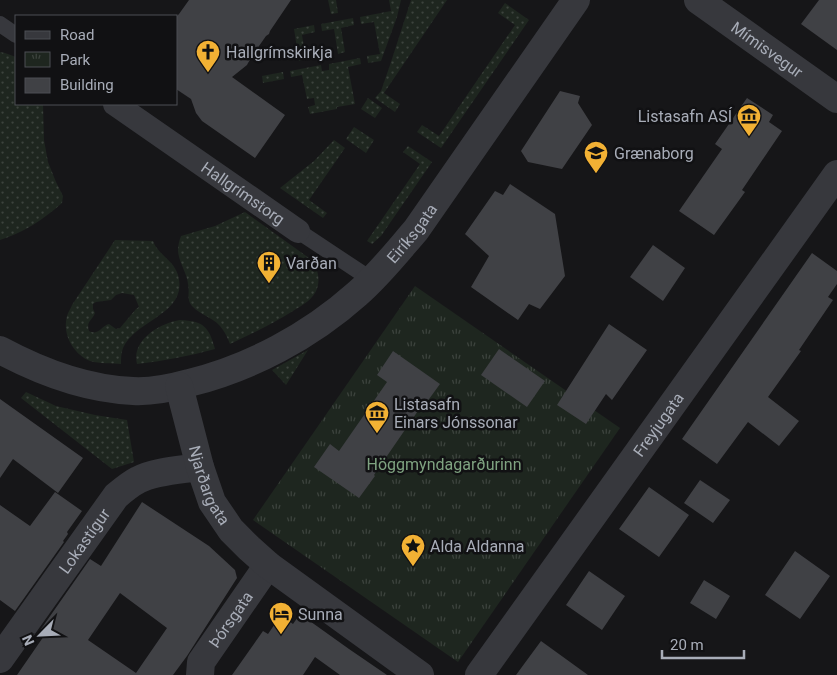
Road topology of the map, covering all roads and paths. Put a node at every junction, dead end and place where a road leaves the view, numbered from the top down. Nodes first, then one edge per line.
1 (576, 0) edge
2 (698, 0) edge
3 (0, 24) edge
4 (15, 34) edge
5 (837, 99) edge
6 (116, 105) edge
7 (837, 174) edge
8 (298, 231) joint
9 (372, 280) junction
10 (0, 350) edge
11 (178, 386) junction
12 (200, 468) junction
13 (268, 565) junction
14 (0, 659) edge
15 (200, 675) edge
16 (420, 675) edge
17 (479, 675) edge

1 - 9 street, Eiríksgata
2 - 5 street, Mímisvegur
3 - 4 lane
6 - 8 street, Hallgrímstorg
7 - 17 street, Freyjugata
8 - 9 lane, Hallgrímstorg
9 - 11 street, Eiríksgata
10 - 11 street
11 - 12 street, Njarðargata
12 - 13 street, Njarðargata
12 - 14 street, Lokastígur
13 - 15 street, Þórsgata
13 - 16 street, Njarðargata

